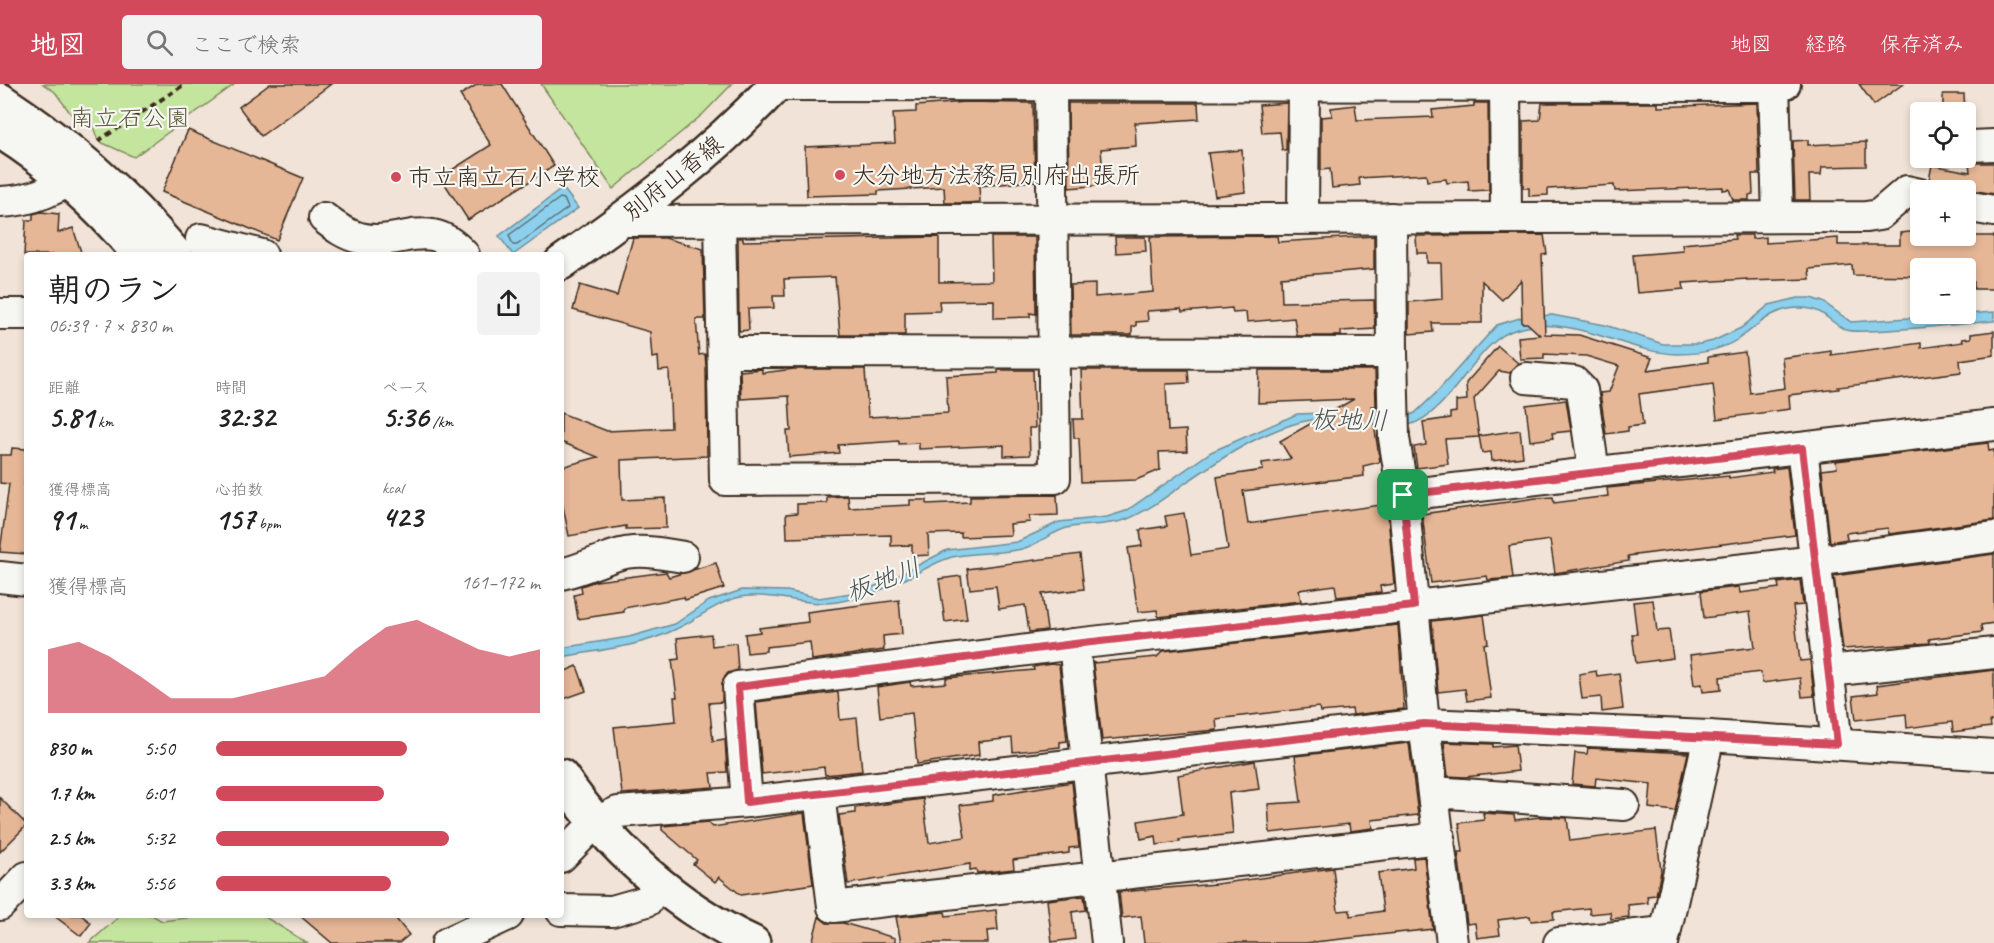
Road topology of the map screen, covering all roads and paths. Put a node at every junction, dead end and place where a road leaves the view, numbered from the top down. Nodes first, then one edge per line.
1 (185, 84) edge
2 (777, 85) edge
3 (1304, 85) edge
4 (1505, 85) edge
5 (1778, 85) edge
6 (1051, 86) junction
7 (0, 100) edge
8 (0, 131) edge
9 (84, 161) junction
10 (1910, 193) edge
11 (0, 202) edge
12 (1976, 208) edge
13 (1994, 211) edge
14 (1778, 217) junction
15 (324, 218) dead end
16 (1303, 218) junction
17 (1391, 218) junction
18 (1506, 218) junction
19 (1053, 219) junction
20 (720, 220) junction
21 (622, 221) junction
22 (188, 247) edge
23 (137, 252) edge
24 (234, 252) edge
25 (461, 252) edge
26 (564, 261) edge
27 (0, 314) edge
28 (24, 314) edge
29 (1054, 351) junction
30 (723, 352) junction
31 (1392, 353) junction
32 (1526, 378) dead end
33 (1994, 425) edge
34 (1802, 448) junction
35 (1594, 472) junction
36 (1403, 495) junction
37 (1994, 537) edge
38 (683, 557) dead end
39 (1816, 561) junction
40 (564, 574) edge
41 (0, 577) edge
42 (24, 580) edge
43 (1414, 606) junction
44 (1074, 644) junction
45 (1994, 653) edge
46 (1829, 671) junction
47 (1424, 724) junction
48 (1709, 736) junction
49 (1837, 744) junction
50 (1994, 755) edge
51 (1085, 763) junction
52 (564, 789) edge
53 (1433, 792) junction
54 (819, 794) junction
55 (747, 802) junction
56 (1624, 805) dead end
57 (574, 832) edge
58 (1440, 838) junction
59 (1099, 876) junction
60 (24, 880) edge
61 (647, 901) junction
62 (0, 905) edge
63 (564, 910) edge
64 (496, 918) edge
65 (1664, 938) edge
66 (447, 943) edge
67 (710, 943) edge
68 (750, 943) edge
69 (1107, 943) edge
70 (1452, 943) edge
71 (1559, 943) edge

1 - 9 path
2 - 6 street
2 - 21 main road, 別府山香線
3 - 4 street
3 - 6 street
3 - 16 street
4 - 5 street
4 - 18 street
5 - 14 street
6 - 19 street
7 - 9 main road
8 - 9 main road
9 - 11 street
9 - 22 main road
9 - 23 main road
10 - 14 street
12 - 13 street
14 - 18 street
15 - 25 street
16 - 17 street
16 - 19 street
17 - 18 street
17 - 31 street
19 - 20 street
19 - 29 street
20 - 21 street
20 - 30 street
21 - 26 main road, 別府山香線
22 - 24 street
27 - 28 street
29 - 30 street
29 - 30 street
29 - 31 street
31 - 36 street
32 - 35 street
33 - 34 street
34 - 35 street
34 - 39 street
35 - 36 street
36 - 43 street
37 - 39 street
38 - 40 street
39 - 43 street
39 - 46 street
41 - 42 street
43 - 44 street
43 - 47 street
44 - 51 street
44 - 55 street
45 - 46 street
46 - 49 street
47 - 48 street
47 - 51 street
47 - 53 street
48 - 49 street
48 - 65 street
49 - 50 street
51 - 54 street
51 - 59 street
52 - 57 main road
53 - 56 street
53 - 58 street
54 - 55 street
54 - 59 street
55 - 57 street
57 - 61 main road
57 - 68 main road
58 - 59 street
58 - 70 street
59 - 69 street
60 - 62 street
61 - 63 street
61 - 67 main road
64 - 66 street
65 - 71 street

